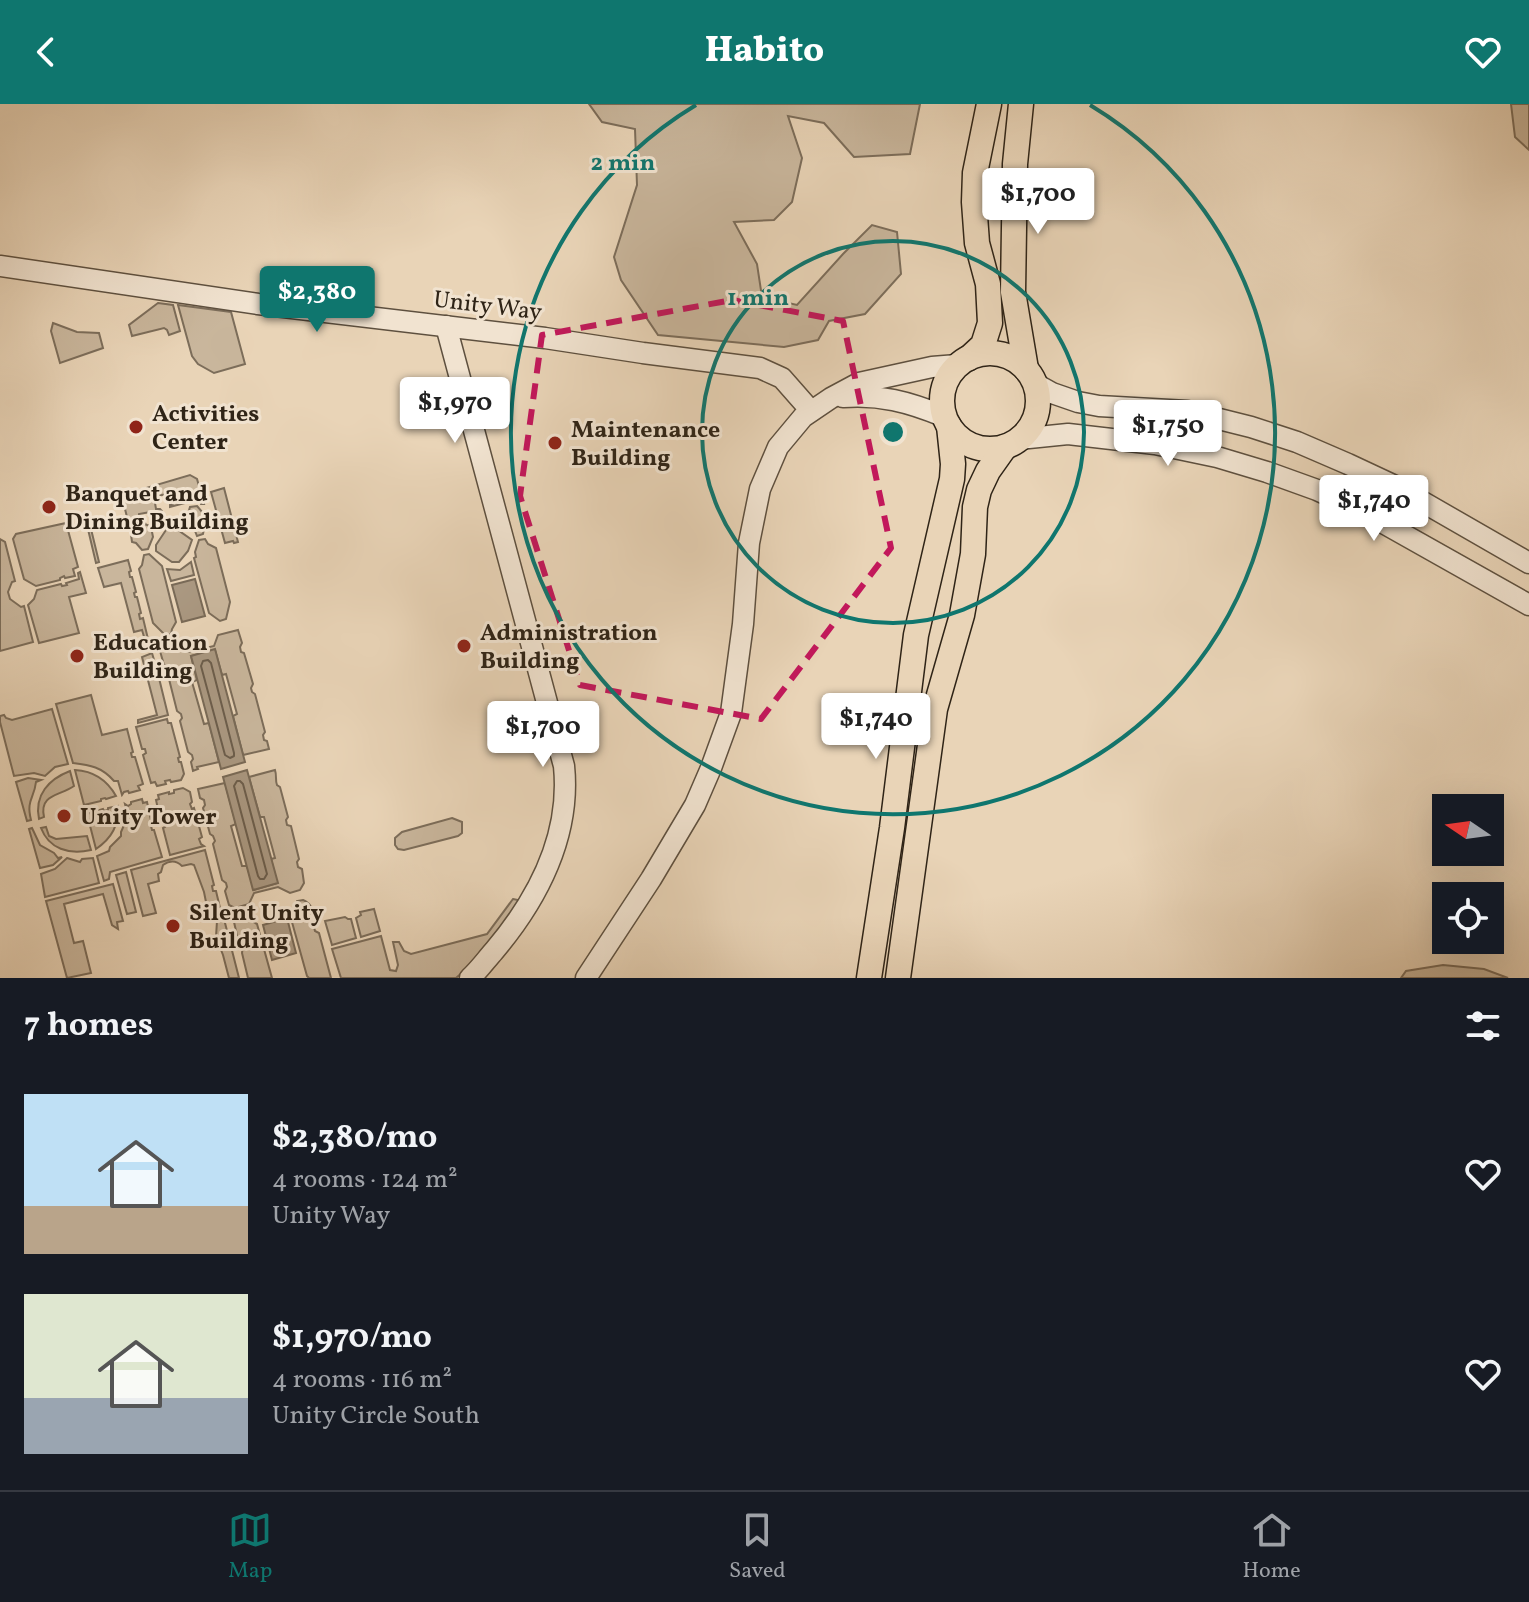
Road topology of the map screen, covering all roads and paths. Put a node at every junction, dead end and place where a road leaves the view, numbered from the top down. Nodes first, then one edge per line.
1 (989, 104) edge
2 (1021, 104) edge
3 (0, 266) edge
4 (446, 326) junction
5 (963, 362) junction
6 (1030, 376) junction
7 (831, 398) junction
8 (811, 411) junction
9 (946, 421) junction
10 (1012, 443) junction
11 (1529, 563) edge
12 (1529, 605) edge
13 (470, 978) edge
14 (586, 978) edge
15 (869, 978) edge
16 (898, 978) edge

1 - 5 main road
2 - 6 main road
3 - 4 street, Unity Way
4 - 8 street, Unity Way
4 - 13 street
5 - 6 main road
5 - 7 street
5 - 9 main road
6 - 10 main road
6 - 11 street
7 - 8 street
7 - 9 street
8 - 14 street
9 - 10 main road
9 - 15 main road
10 - 12 street
10 - 16 main road

